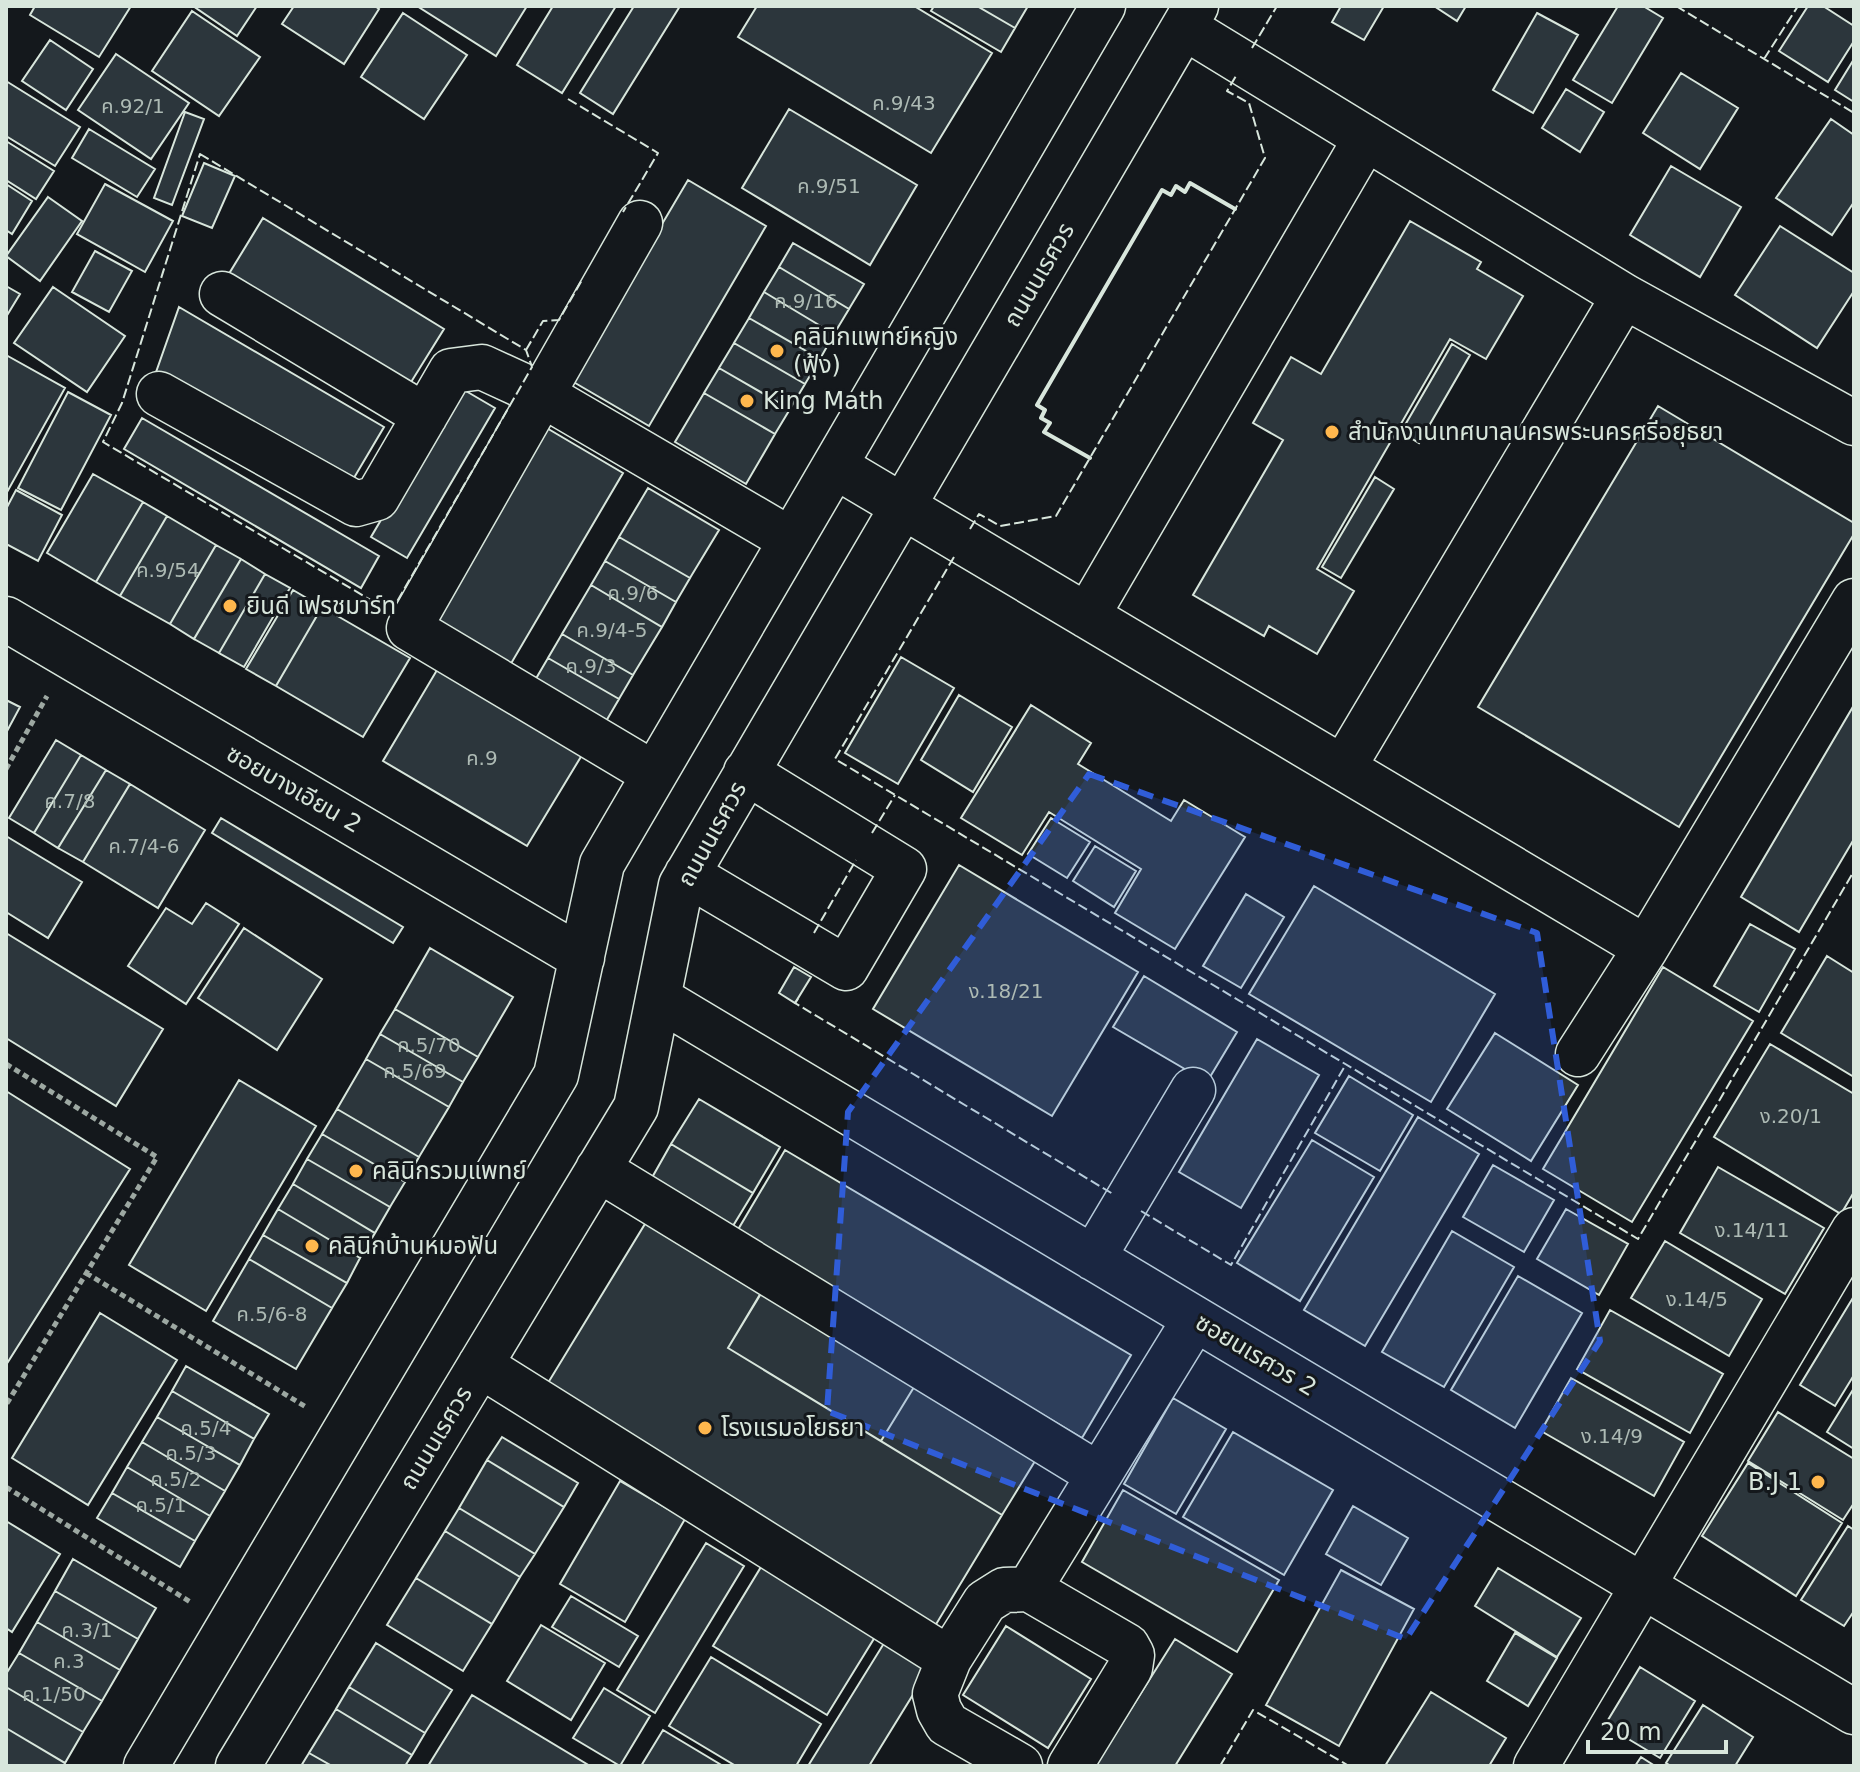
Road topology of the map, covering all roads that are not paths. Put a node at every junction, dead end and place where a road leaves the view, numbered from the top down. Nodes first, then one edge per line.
1 (1103, 6) edge
2 (1190, 16) edge
3 (1366, 138) junction
4 (640, 223) dead end
5 (222, 294) dead end
6 (1624, 296) junction
7 (159, 394) dead end
8 (543, 395) junction
9 (425, 416) junction
10 (1854, 423) edge
11 (835, 466) junction
12 (903, 507) junction
13 (791, 540) junction
14 (1854, 601) edge
15 (1087, 616) junction
16 (6, 619) edge
17 (1343, 768) junction
18 (746, 772) junction
19 (654, 774) junction
20 (687, 874) junction
21 (1646, 948) junction
22 (582, 958) junction
23 (658, 998) junction
24 (1578, 1054) dead end
25 (1193, 1090) dead end
26 (598, 1169) junction
27 (1854, 1230) edge
28 (1093, 1258) junction
29 (1195, 1319) junction
30 (480, 1365) junction
31 (1099, 1475) junction
32 (1641, 1585) junction
33 (1029, 1589) junction
34 (949, 1659) junction
35 (1854, 1712) edge
36 (146, 1766) edge
37 (238, 1766) edge
38 (1020, 1766) edge
39 (1070, 1766) edge
40 (1536, 1766) edge

1 - 11 street
2 - 3 street
2 - 12 street, ถนนนเรศวร
3 - 6 street
3 - 15 street
4 - 8 street
5 - 9 street
6 - 10 street
6 - 17 street
7 - 9 street
8 - 9 street
8 - 13 street
8 - 19 street
11 - 12 street
11 - 13 street
12 - 15 street
12 - 18 street, ถนนนเรศวร
13 - 19 street
14 - 21 street
15 - 17 street
16 - 22 street, ซอยบางเอียน 2
17 - 21 street
18 - 20 street, ถนนนเรศวร
18 - 20 street
19 - 22 street
20 - 23 street, ถนนนเรศวร
21 - 24 street
22 - 36 street
23 - 26 street, ถนนนเรศวร
23 - 28 street, ซอยนเรศวร 2
25 - 28 street
26 - 30 street, ถนนนเรศวร
26 - 31 street
27 - 32 street
28 - 29 street, ซอยนเรศวร 2
29 - 31 street
29 - 32 street, ซอยนเรศวร 2
30 - 34 street
30 - 37 street, ถนนนเรศวร
31 - 33 street
32 - 35 street, ซอยนเรศวร 2
32 - 40 street
33 - 34 street
33 - 39 street
34 - 38 street

